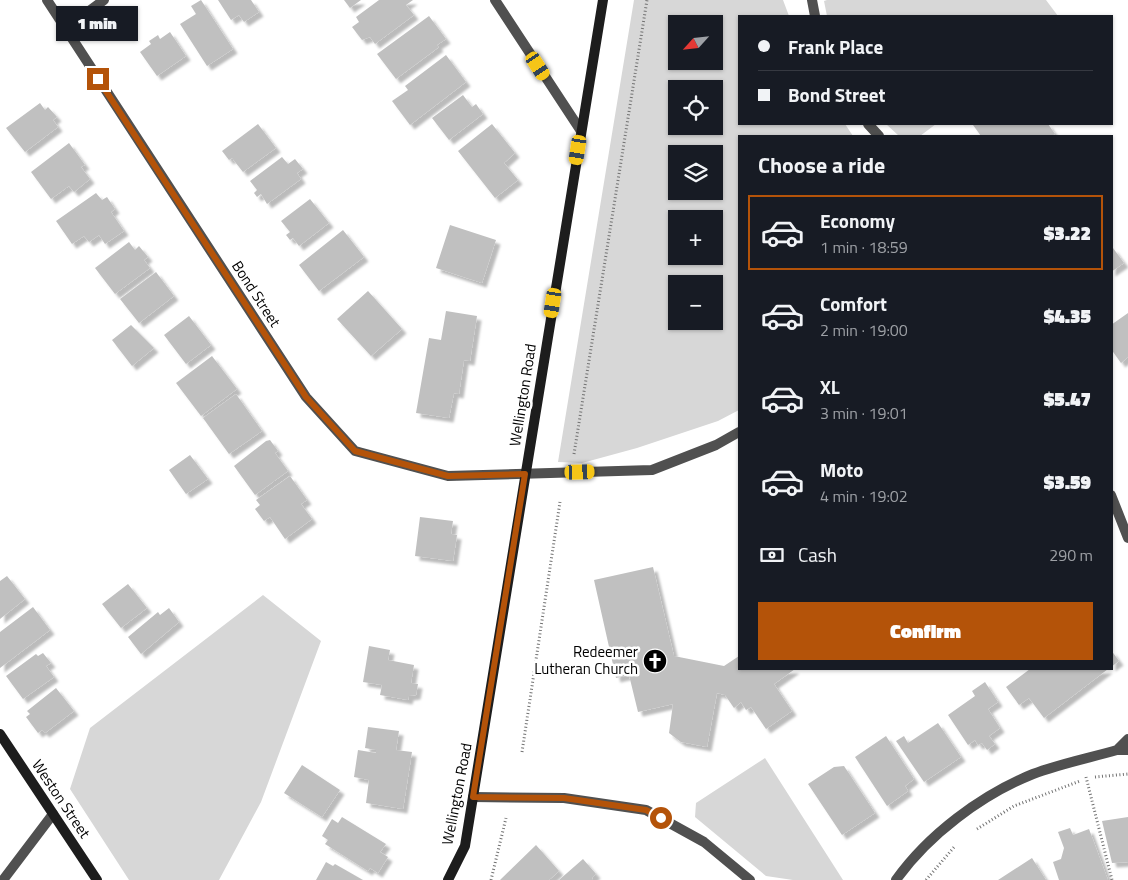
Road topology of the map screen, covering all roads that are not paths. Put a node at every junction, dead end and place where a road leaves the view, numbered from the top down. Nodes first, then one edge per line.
1 (47, 0) edge
2 (104, 0) edge
3 (495, 0) edge
4 (603, 0) edge
5 (812, 0) edge
6 (815, 15) edge
7 (65, 29) junction
8 (869, 125) edge
9 (581, 131) junction
10 (878, 135) edge
11 (738, 433) edge
12 (525, 474) junction
13 (1113, 500) edge
14 (1128, 538) edge
15 (0, 734) edge
16 (1128, 739) edge
17 (1117, 750) junction
18 (1128, 750) edge
19 (473, 797) junction
20 (54, 814) junction
21 (3, 880) edge
22 (97, 880) edge
23 (448, 880) edge
24 (750, 880) edge
25 (896, 880) edge

1 - 7 street, Bond Street
2 - 7 street
3 - 9 street
4 - 9 main road, Wellington Road
5 - 6 street
7 - 12 street, Bond Street
8 - 10 street
9 - 12 main road, Wellington Road
11 - 12 street, Bond Street
12 - 19 main road, Wellington Road
13 - 14 street
15 - 20 main road, Weston Street
16 - 17 street
17 - 18 street
17 - 25 street
19 - 23 main road, Wellington Road
19 - 24 street
20 - 21 street
20 - 22 main road, Weston Street

